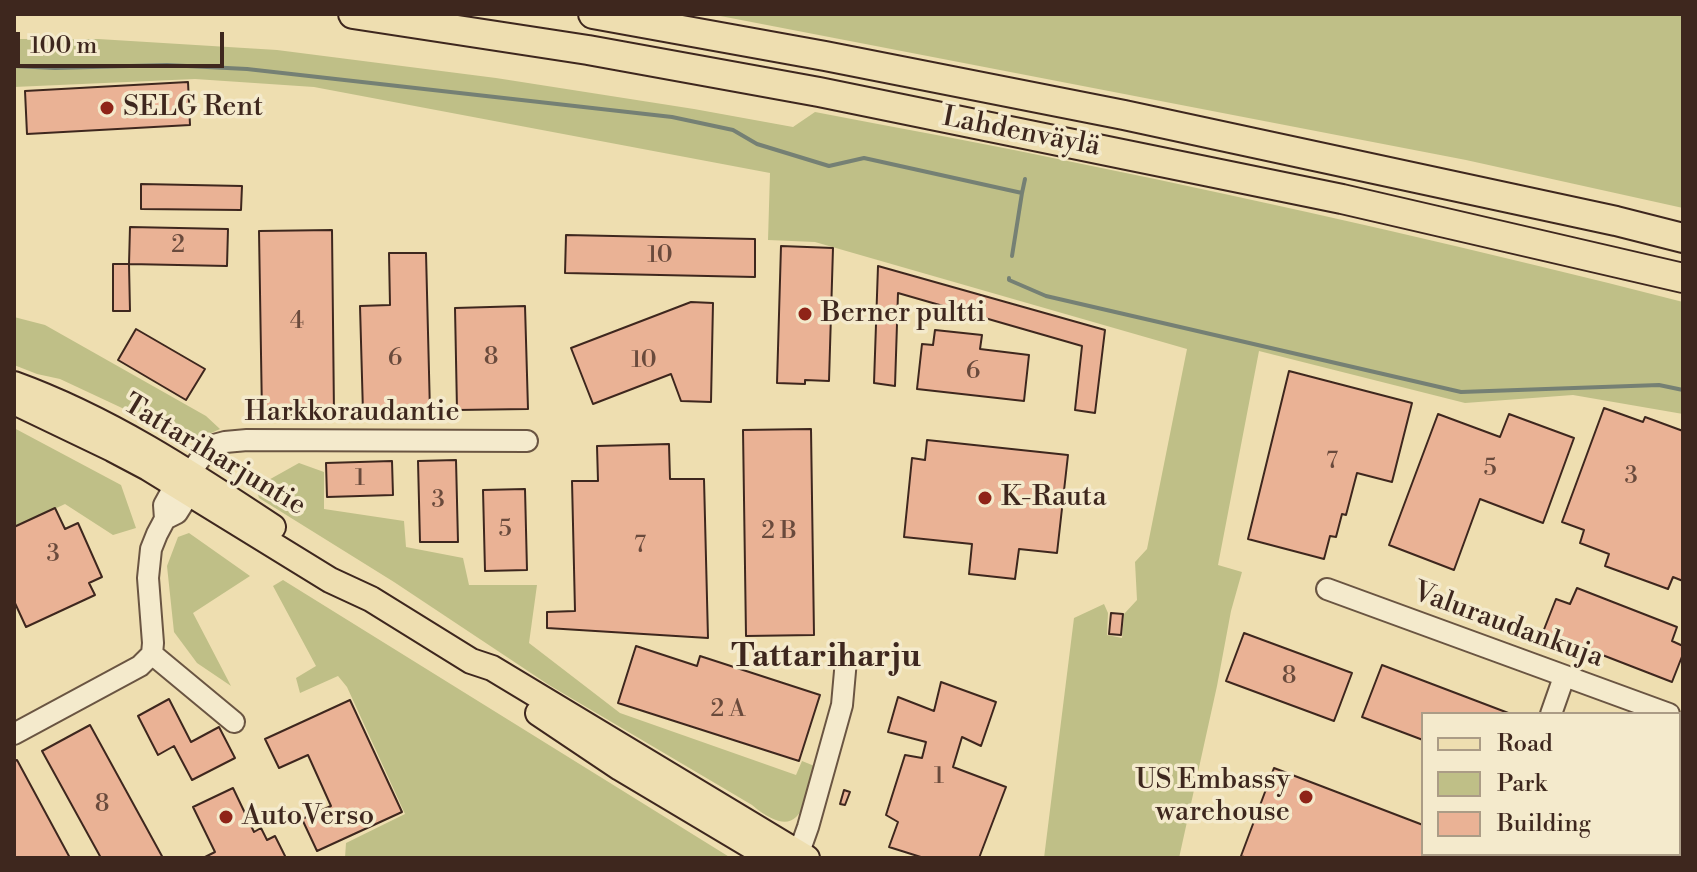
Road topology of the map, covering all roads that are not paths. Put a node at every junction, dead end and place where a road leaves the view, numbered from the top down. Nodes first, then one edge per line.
1 (353, 14) edge
2 (593, 14) edge
3 (1616, 221) junction
4 (1683, 231) edge
5 (1502, 236) junction
6 (1683, 238) edge
7 (1683, 278) edge
8 (1683, 288) edge
9 (14, 384) edge
10 (14, 402) edge
11 (527, 441) dead end
12 (185, 484) junction
13 (1327, 589) dead end
14 (152, 654) junction
15 (846, 660) dead end
16 (471, 661) junction
17 (1564, 677) junction
18 (1552, 712) edge
19 (1663, 712) edge
20 (234, 722) dead end
21 (14, 734) edge
22 (801, 856) edge
23 (771, 858) edge

1 - 5 highway, Lahdenväylä
2 - 3 highway, Lahdenväylä
3 - 4 highway
3 - 6 highway, Lahdenväylä
5 - 7 highway, Lahdenväylä
5 - 8 highway
9 - 12 main road, Tattariharjuntie
10 - 12 main road, Tattariharjuntie
11 - 12 street, Harkkoraudantie
12 - 14 street
12 - 16 main road, Tattariharjuntie
13 - 17 street, Valuraudankuja
14 - 20 street
14 - 21 street
15 - 22 street
16 - 22 main road, Tattariharjuntie
16 - 23 main road, Tattariharjuntie
17 - 18 street
17 - 19 street, Valuraudankuja

